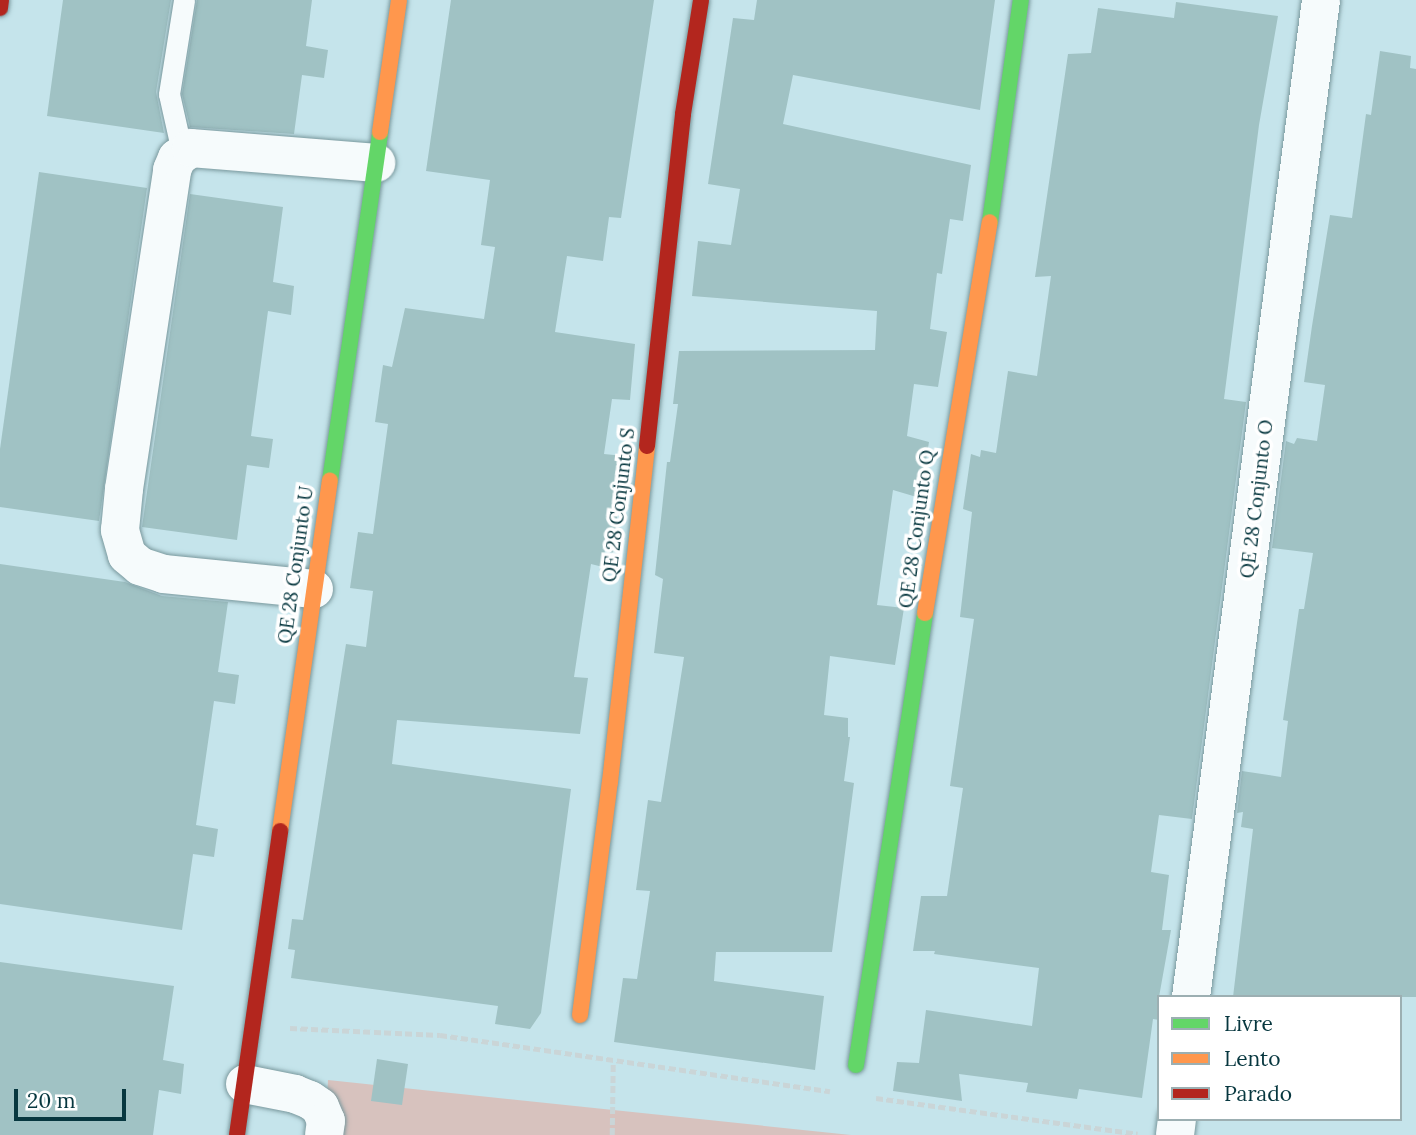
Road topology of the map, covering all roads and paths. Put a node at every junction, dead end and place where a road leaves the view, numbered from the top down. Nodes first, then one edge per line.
1 (1, 0) edge
2 (184, 0) edge
3 (399, 0) edge
4 (701, 0) edge
5 (1021, 0) edge
6 (1321, 0) edge
7 (0, 8) edge
8 (182, 152) junction
9 (376, 163) junction
10 (314, 589) junction
11 (1191, 995) edge
12 (580, 1015) dead end
13 (254, 1026) junction
14 (856, 1065) dead end
15 (245, 1084) junction
16 (237, 1135) edge
17 (324, 1135) edge
18 (612, 1135) edge

1 - 7 street
2 - 8 lane
3 - 9 street, QE 28 Conjunto U
4 - 12 street, QE 28 Conjunto S
5 - 14 street, QE 28 Conjunto Q
6 - 11 street, QE 28 Conjunto O
8 - 9 street
8 - 10 street
9 - 10 street, QE 28 Conjunto U
10 - 13 street, QE 28 Conjunto U
13 - 15 street, QE 28 Conjunto U
13 - 18 path
15 - 16 street, QE 28 Conjunto U
15 - 17 street

